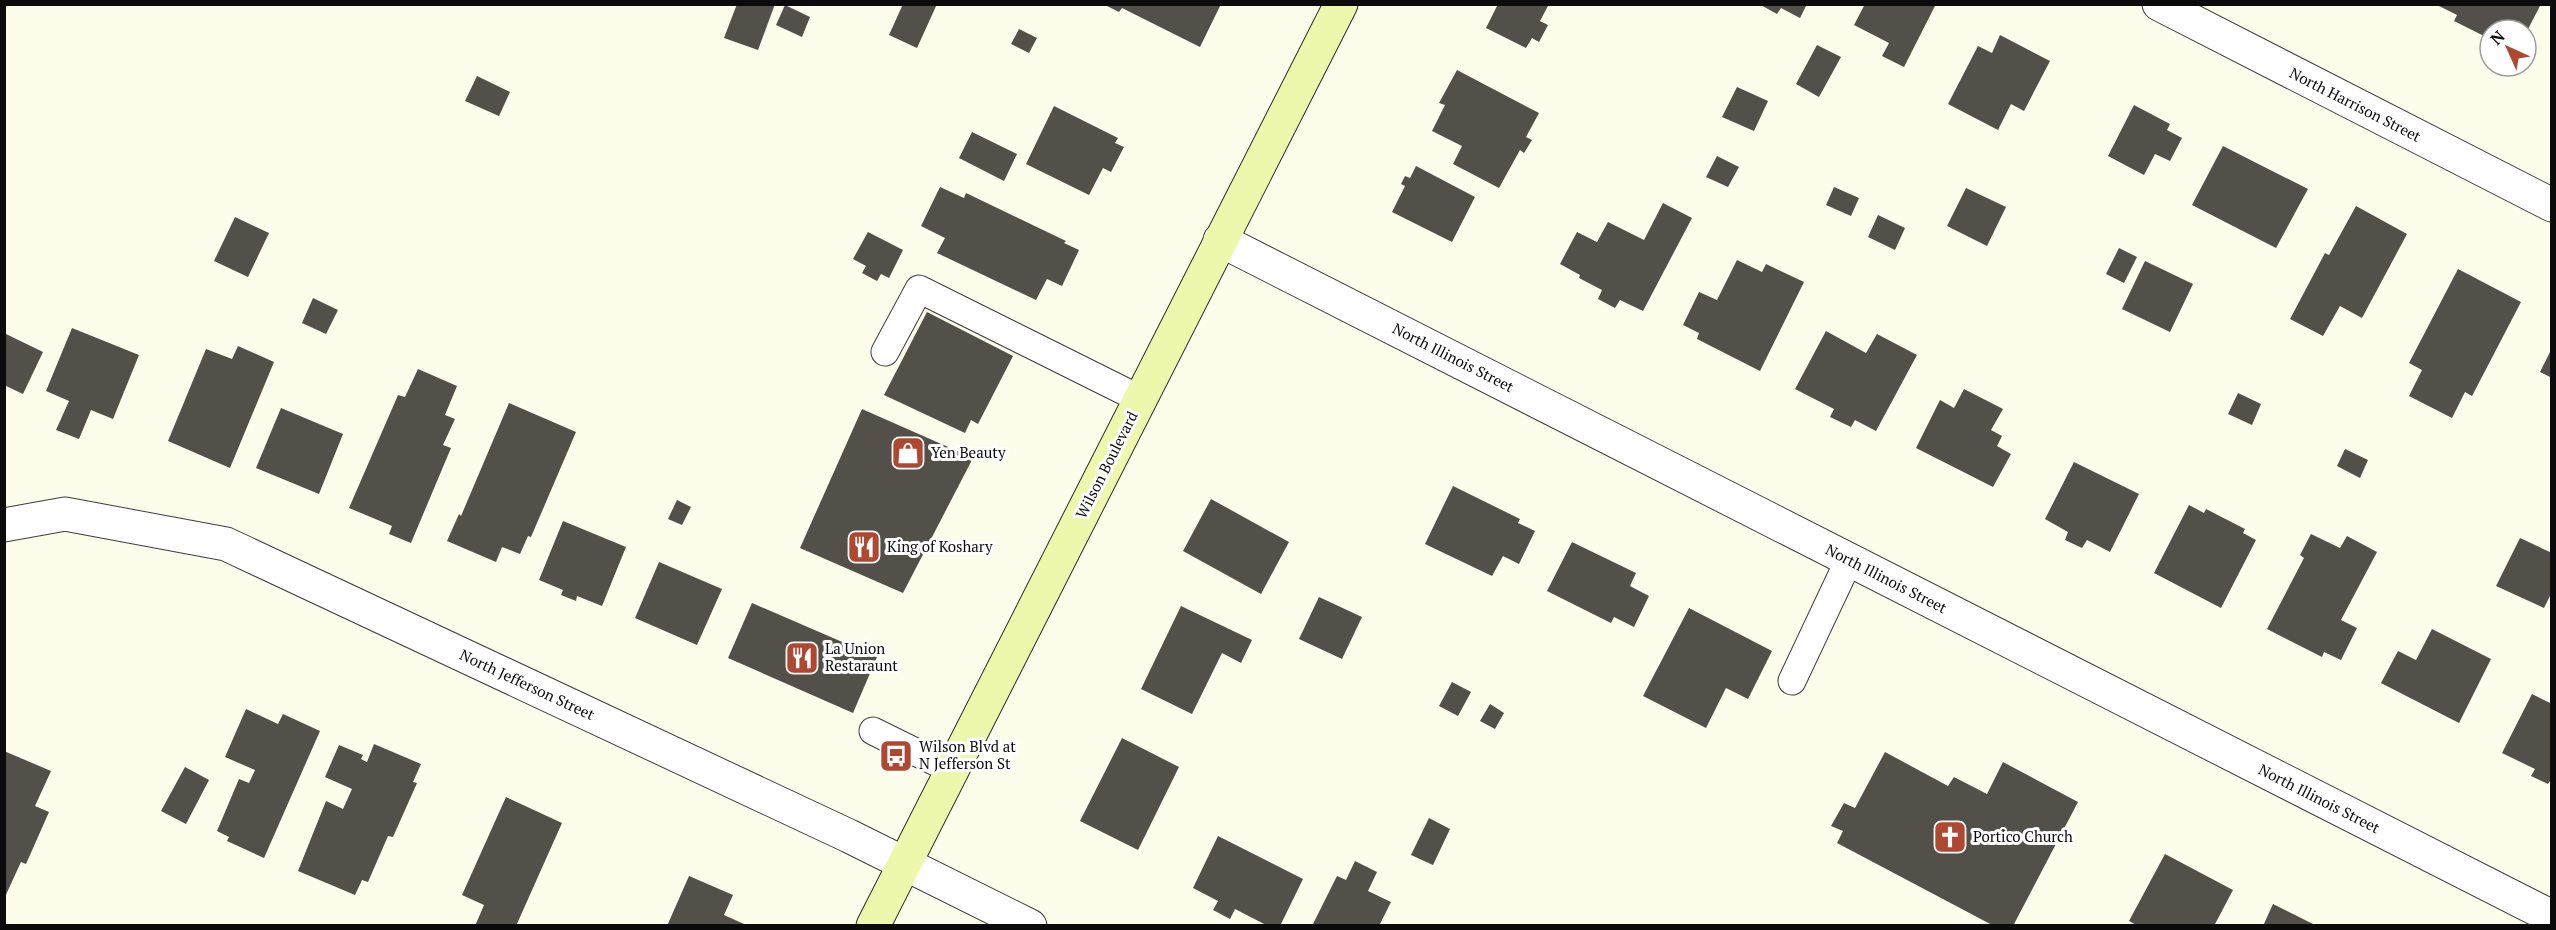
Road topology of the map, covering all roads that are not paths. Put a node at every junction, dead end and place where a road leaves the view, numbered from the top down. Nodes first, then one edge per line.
1 (1341, 4) edge
2 (2158, 4) edge
3 (2552, 204) edge
4 (1220, 240) junction
5 (885, 352) dead end
6 (1140, 399) junction
7 (4, 525) edge
8 (1849, 560) junction
9 (1792, 681) dead end
10 (873, 731) dead end
11 (952, 770) junction
12 (905, 863) junction
13 (2552, 917) edge
14 (873, 926) edge
15 (1030, 926) edge

1 - 4 main road, Wilson Boulevard
2 - 3 street, North Harrison Street
4 - 6 main road, Wilson Boulevard
4 - 8 street, North Illinois Street
5 - 6 lane
6 - 11 main road, Wilson Boulevard
7 - 12 street, North Jefferson Street
8 - 9 lane
8 - 13 street, North Illinois Street
10 - 11 lane
11 - 12 main road, Wilson Boulevard
12 - 14 main road, Wilson Boulevard
12 - 15 street, North Jefferson Street

